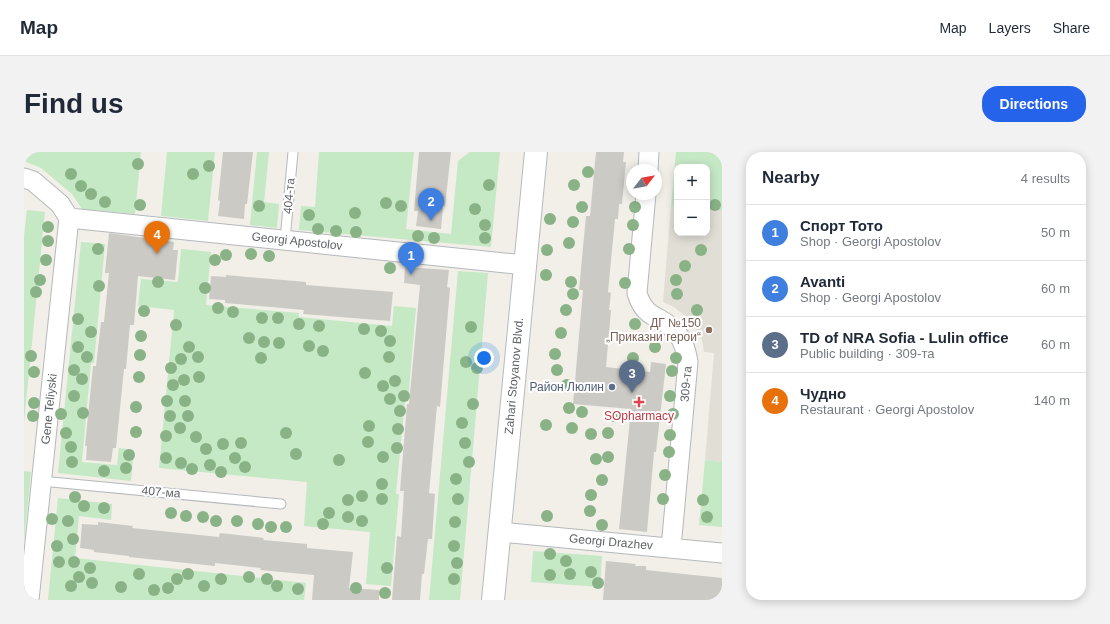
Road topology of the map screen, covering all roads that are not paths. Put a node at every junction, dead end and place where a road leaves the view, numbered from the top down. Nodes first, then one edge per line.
1 (293, 152) edge
2 (536, 152) edge
3 (649, 152) edge
4 (648, 164) edge
5 (24, 178) edge
6 (645, 200) edge
7 (69, 218) junction
8 (285, 240) junction
9 (525, 264) junction
10 (42, 481) junction
11 (281, 504) dead end
12 (500, 532) junction
13 (671, 548) junction
14 (722, 553) edge
15 (28, 566) edge
16 (29, 600) edge
17 (493, 600) edge

1 - 8 lane, 404-та
2 - 9 street, Zahari Stoyanov Blvd.
3 - 4 street
5 - 7 street
6 - 13 street, 309-та
7 - 8 street, Georgi Apostolov
7 - 10 street, Gene Teliyski
8 - 9 street, Georgi Apostolov
9 - 12 street, Zahari Stoyanov Blvd.
10 - 11 lane, 407-ма
10 - 15 street, Gene Teliyski
12 - 13 street, Georgi Drazhev
12 - 17 street, Zahari Stoyanov Blvd.
13 - 14 street, Georgi Drazhev
15 - 16 street, Gene Teliyski

